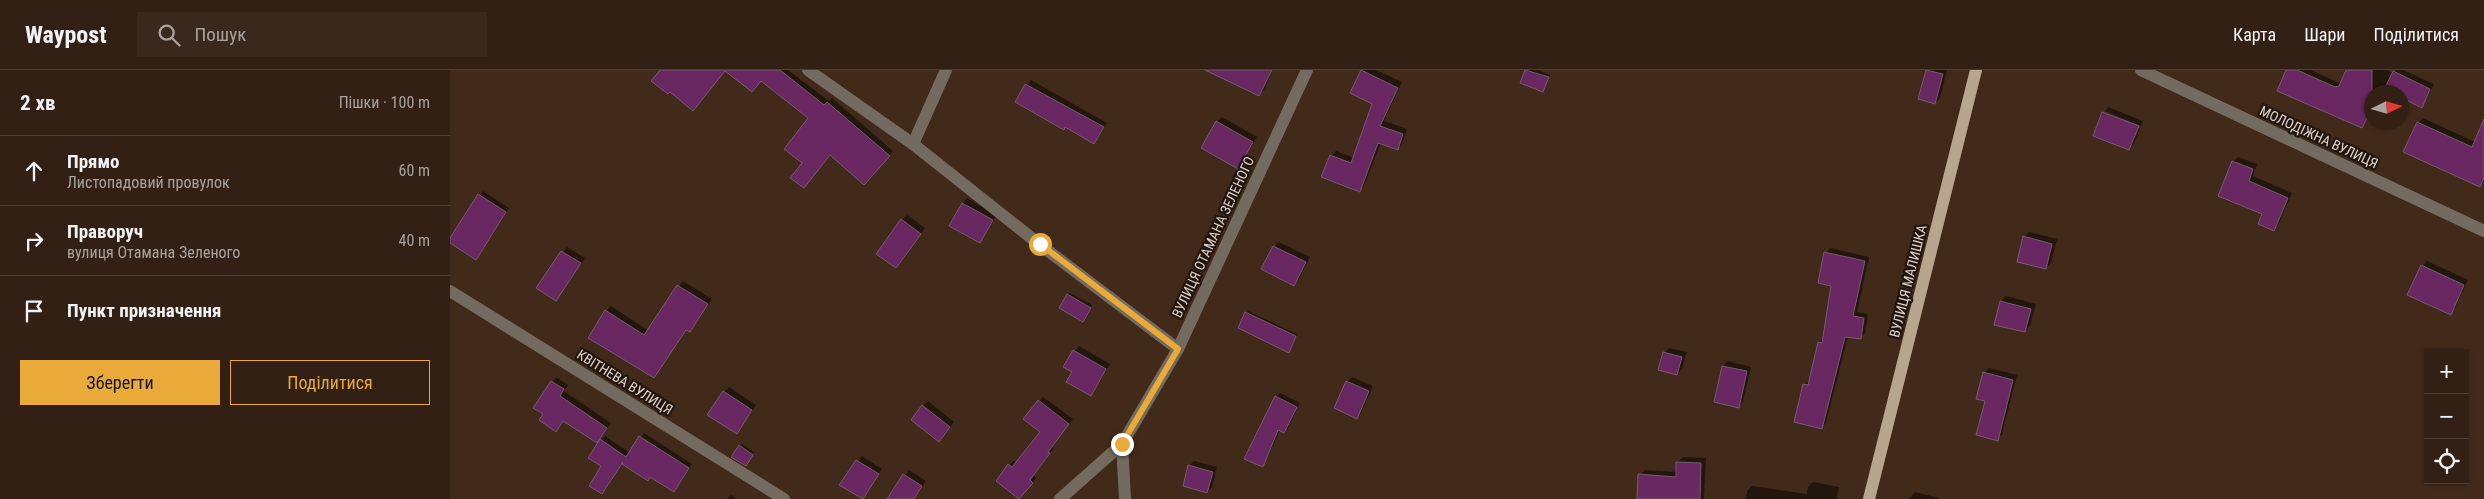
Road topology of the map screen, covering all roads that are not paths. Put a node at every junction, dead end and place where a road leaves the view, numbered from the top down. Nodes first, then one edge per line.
1 (808, 70) edge
2 (946, 70) edge
3 (1307, 70) edge
4 (1976, 70) edge
5 (2141, 70) edge
6 (913, 144) junction
7 (2484, 231) edge
8 (450, 291) edge
9 (1178, 349) junction
10 (1122, 444) junction
11 (784, 499) edge
12 (1060, 499) edge
13 (1125, 499) edge
14 (1869, 499) edge

1 - 6 street
2 - 6 street
3 - 9 street, ВУЛИЦЯ ОТАМАНА ЗЕЛЕНОГО
4 - 14 main road, ВУЛИЦЯ МАЛИШКА
5 - 7 street, МОЛОДІЖНА ВУЛИЦЯ
6 - 9 street
8 - 11 street, КВІТНЕВА ВУЛИЦЯ
9 - 10 street, ВУЛИЦЯ ОТАМАНА ЗЕЛЕНОГО
10 - 12 street
10 - 13 street

